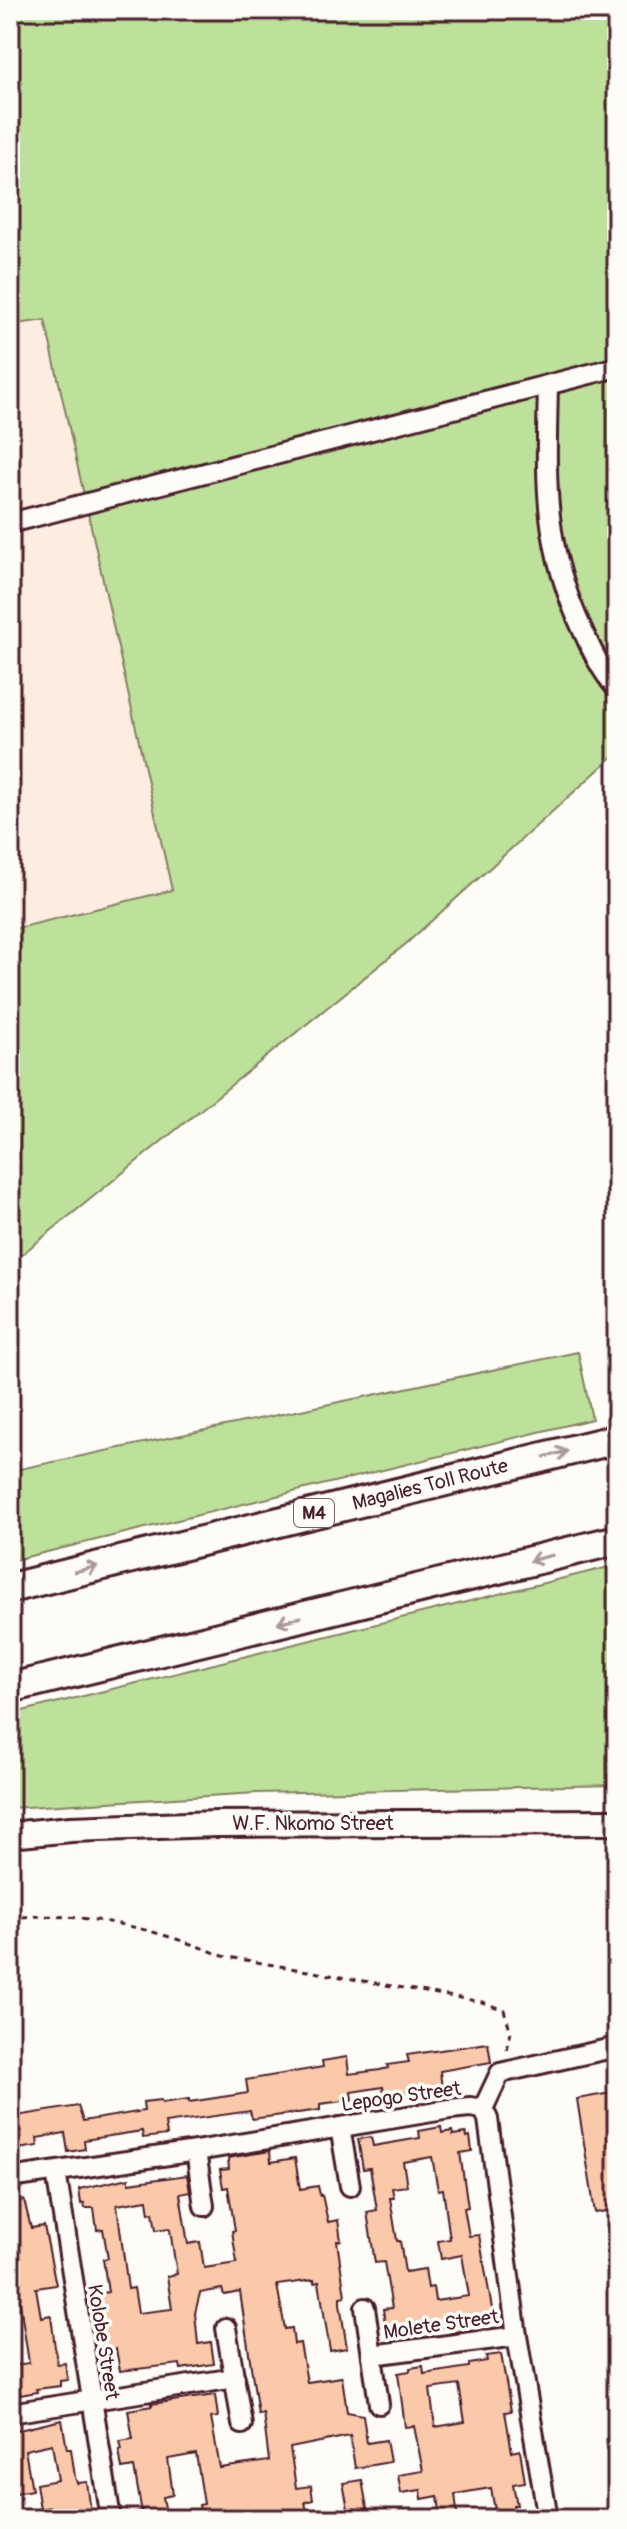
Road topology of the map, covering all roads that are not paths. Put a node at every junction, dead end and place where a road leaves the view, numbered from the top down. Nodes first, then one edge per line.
1 (617, 367) edge
2 (548, 385) junction
3 (10, 523) edge
4 (617, 689) edge
5 (617, 1439) edge
6 (617, 1540) edge
7 (10, 1588) edge
8 (10, 1688) edge
9 (617, 1822) edge
10 (10, 1835) edge
11 (617, 2047) edge
12 (483, 2109) junction
13 (340, 2127) junction
14 (196, 2151) junction
15 (56, 2172) junction
16 (10, 2178) edge
17 (350, 2186) dead end
18 (204, 2206) dead end
19 (365, 2308) dead end
20 (226, 2328) dead end
21 (517, 2336) junction
22 (372, 2355) junction
23 (235, 2378) junction
24 (91, 2401) junction
25 (379, 2404) dead end
26 (10, 2413) edge
27 (242, 2424) dead end
28 (111, 2519) edge
29 (548, 2519) edge

1 - 2 street
2 - 3 street
2 - 4 street
7 -> 5 highway, Magalies Toll Route / M4
6 -> 8 highway
9 - 10 main road, W.F. Nkomo Street
11 - 12 street
12 - 13 street, Lepogo Street
12 - 21 street, Lepogo Street
13 - 14 street, Lepogo Street
13 - 17 street
14 - 15 street, Lepogo Street
14 - 18 street
15 - 16 street, Lepogo Street
15 - 24 street, Kolobe Street
19 - 22 street, Molete Street
20 - 23 street
21 - 22 street, Molete Street
21 - 29 street, Lepogo Street
22 - 25 street, Molete Street
23 - 24 street
23 - 27 street
24 - 26 street
24 - 28 street, Kolobe Street

